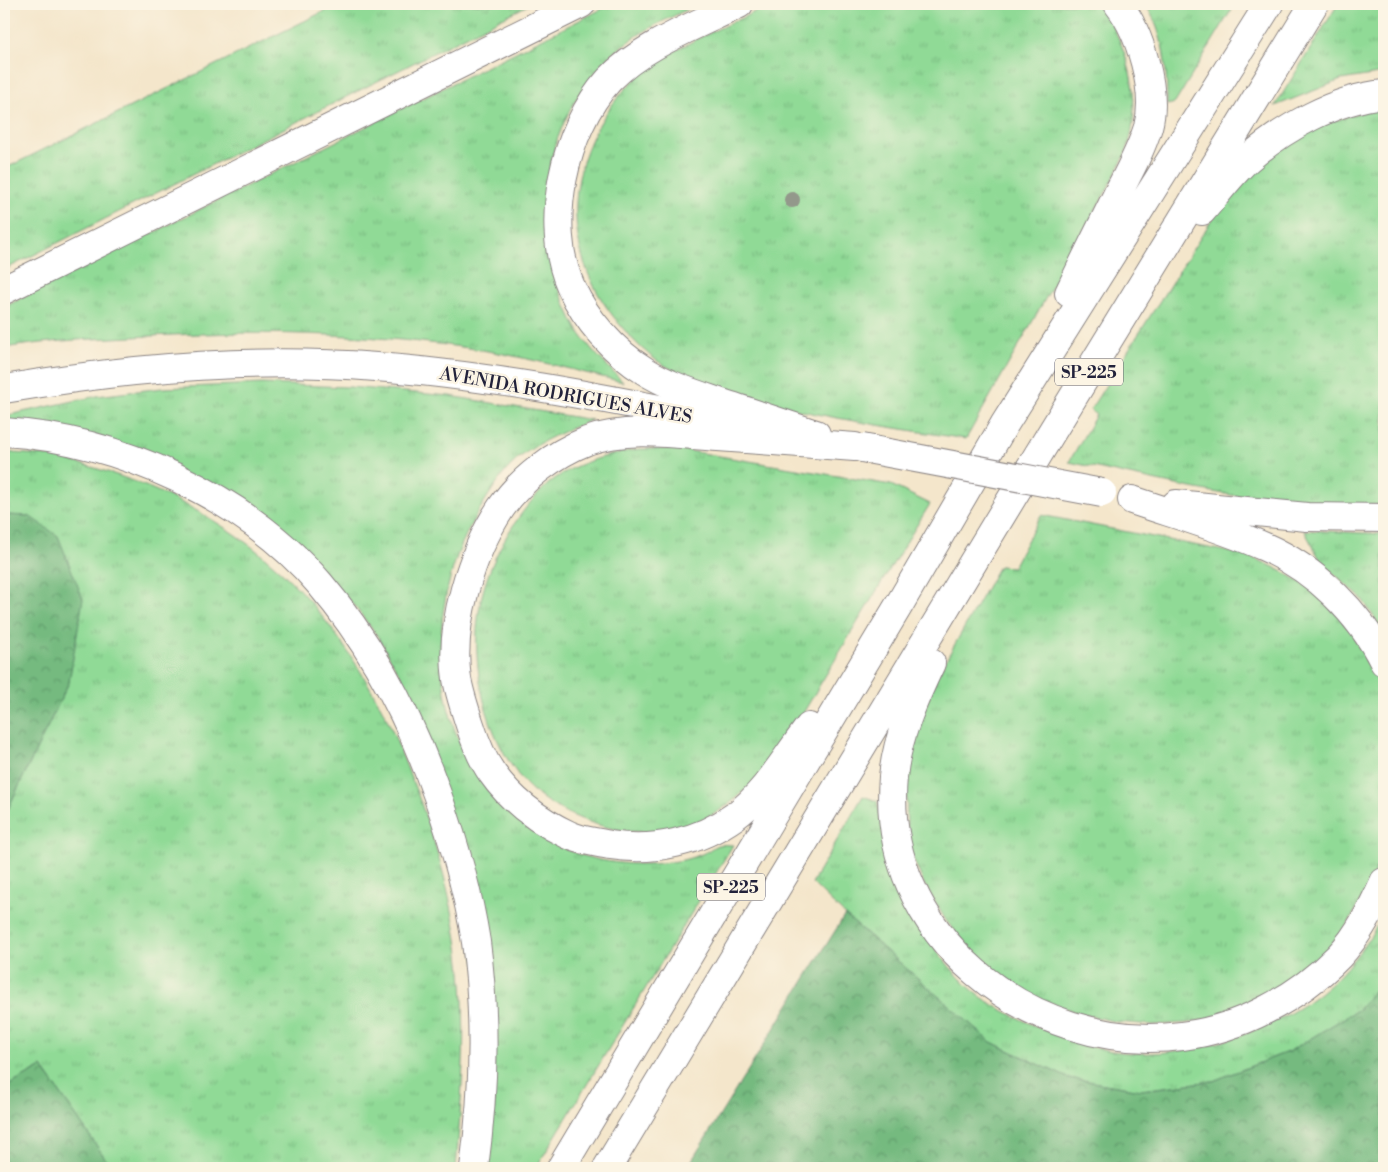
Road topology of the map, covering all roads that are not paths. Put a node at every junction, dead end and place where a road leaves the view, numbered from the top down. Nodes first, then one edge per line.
1 (581, 4) edge
2 (739, 4) edge
3 (1118, 4) edge
4 (1269, 4) edge
5 (1314, 4) edge
6 (1384, 94) edge
7 (4, 290) edge
8 (4, 389) edge
9 (1004, 425) junction
10 (4, 432) edge
11 (1050, 435) junction
12 (859, 448) junction
13 (1132, 500) junction
14 (1384, 518) edge
15 (991, 536) junction
16 (899, 605) junction
17 (1384, 662) edge
18 (1384, 882) edge
19 (474, 1168) edge
20 (561, 1168) edge
21 (608, 1168) edge

1 - 7 main road
2 - 12 main road
3 - 9 main road
4 - 9 main road, SP-225
5 - 11 main road, SP-225
6 - 11 main road
8 - 12 main road, AVENIDA RODRIGUES ALVES
9 - 16 main road, SP-225
10 - 19 main road
11 - 15 main road, SP-225
12 - 13 main road, bridge
12 - 16 main road
13 - 14 main road
13 - 17 main road
15 - 18 main road
15 - 21 main road, SP-225
16 - 20 main road, SP-225

